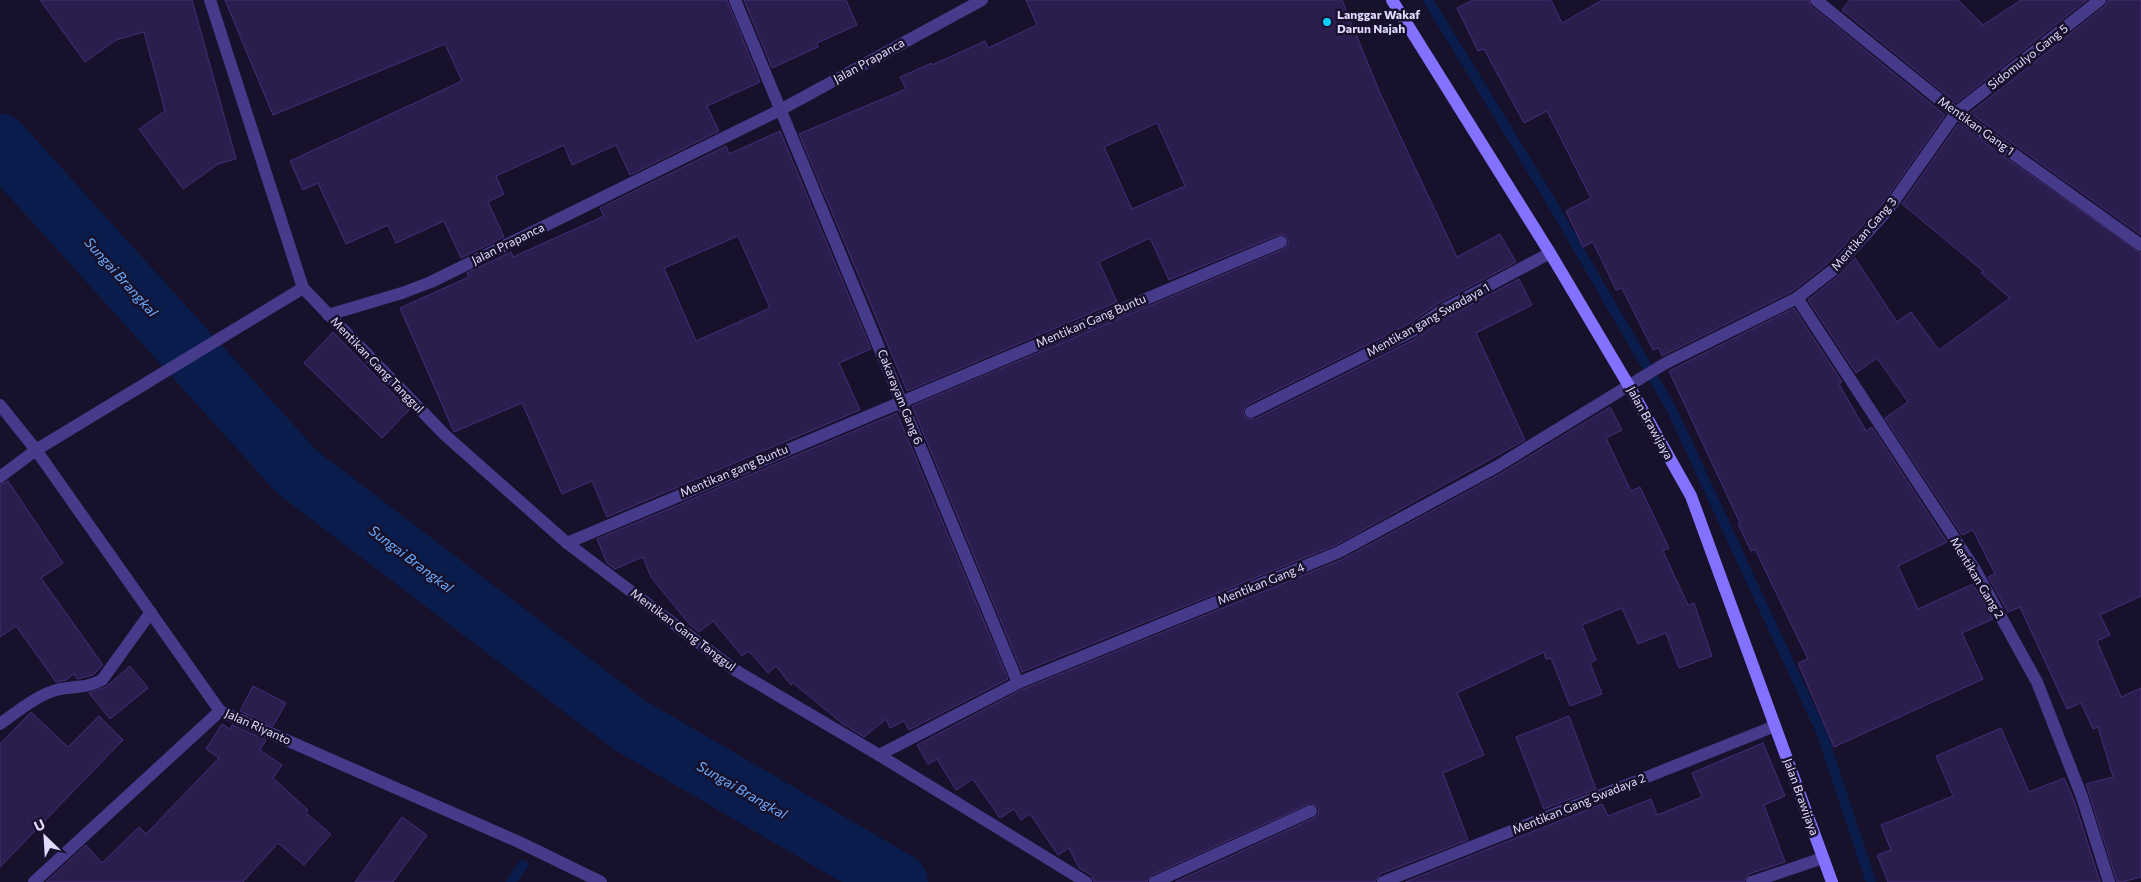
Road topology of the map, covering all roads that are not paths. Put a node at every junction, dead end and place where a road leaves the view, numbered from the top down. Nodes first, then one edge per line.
1 (210, 0) edge
2 (735, 0) edge
3 (982, 0) edge
4 (1392, 0) edge
5 (1816, 0) edge
6 (2100, 0) edge
7 (782, 109) junction
8 (1956, 113) junction
9 (1281, 242) dead end
10 (2141, 244) edge
11 (1550, 253) junction
12 (304, 288) junction
13 (1797, 298) junction
14 (328, 315) junction
15 (1642, 377) joint
16 (1629, 386) junction
17 (901, 400) junction
18 (0, 405) edge
19 (1251, 412) dead end
20 (36, 450) junction
21 (0, 477) edge
22 (567, 543) junction
23 (151, 612) junction
24 (1018, 683) junction
25 (220, 711) junction
26 (0, 724) edge
27 (1775, 726) junction
28 (879, 754) junction
29 (1311, 811) dead end
30 (1824, 858) junction
31 (34, 882) edge
32 (601, 882) edge
33 (1086, 882) edge
34 (1155, 882) edge
35 (1382, 882) edge
36 (1752, 882) edge
37 (1832, 882) edge
38 (2108, 882) edge

1 - 12 street
2 - 7 street, Cakarayam Gang 6
3 - 7 street, Jalan Prapanca
4 - 11 main road, Jalan Brawijaya
5 - 8 street, Mentikan Gang 1
6 - 8 street, Sidomulyo Gang 5
7 - 14 street, Jalan Prapanca
7 - 17 street, Cakarayam Gang 6
8 - 10 street, Mentikan Gang 1
8 - 13 street, Mentikan Gang 3
9 - 17 street, Mentikan Gang Buntu
11 - 16 main road, Jalan Brawijaya
11 - 19 street, Mentikan gang Swadaya 1
12 - 14 street
12 - 20 street
13 - 15 street, Mentikan Gang 3
13 - 38 street, Mentikan Gang 2
14 - 22 street, Mentikan Gang Tanggul
15 - 16 street, Mentikan Gang 4
16 - 24 street, Mentikan Gang 4
16 - 27 main road, Jalan Brawijaya
17 - 22 street, Mentikan gang Buntu
17 - 24 street, Cakarayam Gang 6
18 - 20 street, Jalan Riyanto
20 - 21 street
20 - 23 street, Jalan Riyanto
22 - 28 street, Mentikan Gang Tanggul
23 - 25 street, Jalan Riyanto
23 - 26 street
24 - 28 street, Mentikan Gang 4
25 - 31 street
25 - 32 street, Jalan Riyanto
27 - 30 main road, Jalan Brawijaya
27 - 35 street, Mentikan Gang Swadaya 2
28 - 33 street, Mentikan Gang Tanggul
29 - 34 street
30 - 36 street
30 - 37 main road, Jalan Brawijaya

